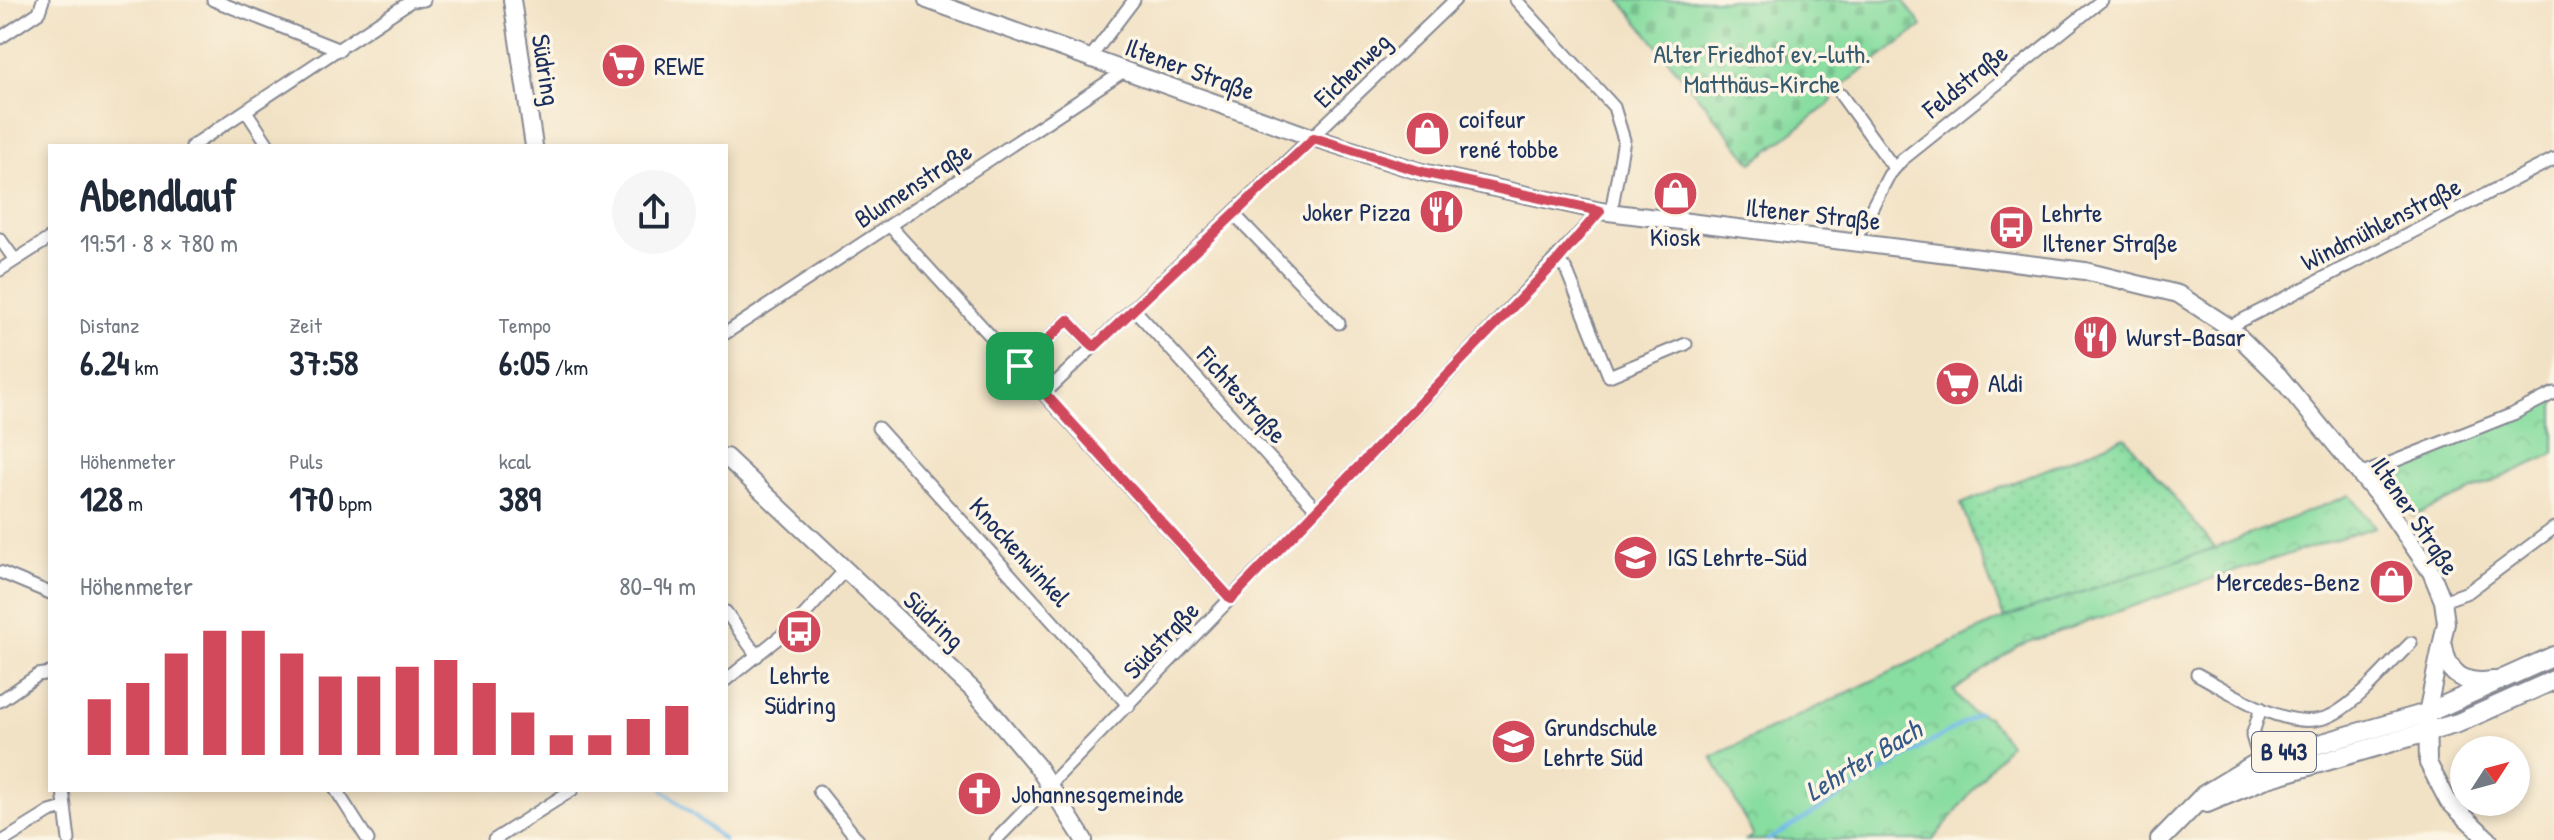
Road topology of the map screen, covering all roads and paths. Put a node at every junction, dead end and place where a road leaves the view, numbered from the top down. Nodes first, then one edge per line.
1 (43, 0) edge
2 (213, 0) edge
3 (424, 0) edge
4 (512, 0) edge
5 (927, 0) edge
6 (1134, 0) edge
7 (1455, 0) edge
8 (1516, 0) edge
9 (2102, 0) edge
10 (0, 38) edge
11 (340, 50) junction
12 (1090, 58) junction
13 (1124, 71) junction
14 (1841, 95) dead end
15 (246, 111) junction
16 (1314, 138) junction
17 (195, 144) edge
18 (268, 144) edge
19 (534, 144) edge
20 (2554, 159) edge
21 (1894, 168) junction
22 (1606, 211) junction
23 (1234, 214) junction
24 (890, 226) junction
25 (0, 239) edge
26 (48, 239) edge
27 (1854, 242) junction
28 (15, 260) junction
29 (1557, 261) junction
30 (0, 270) edge
31 (1134, 309) junction
32 (1339, 323) dead end
33 (2229, 327) junction
34 (728, 332) edge
35 (1686, 344) dead end
36 (1094, 347) junction
37 (1020, 366) junction
38 (2554, 393) edge
39 (1044, 394) junction
40 (878, 428) dead end
41 (728, 459) edge
42 (2360, 475) junction
43 (1317, 510) junction
44 (2554, 528) edge
45 (845, 570) junction
46 (0, 572) edge
47 (48, 592) edge
48 (1231, 599) junction
49 (2443, 601) junction
50 (728, 615) edge
51 (2411, 643) dead end
52 (2443, 646) junction
53 (757, 656) junction
54 (2554, 656) edge
55 (48, 673) edge
56 (2197, 674) dead end
57 (2520, 674) junction
58 (728, 678) edge
59 (2554, 680) edge
60 (0, 701) edge
61 (1129, 706) junction
62 (2261, 708) junction
63 (2427, 713) junction
64 (2425, 734) junction
65 (2262, 770) junction
66 (1051, 785) junction
67 (819, 791) dead end
68 (63, 792) edge
69 (337, 792) edge
70 (569, 792) edge
71 (64, 808) junction
72 (2162, 838) edge
73 (5, 840) edge
74 (69, 840) edge
75 (368, 840) edge
76 (494, 840) edge
77 (858, 840) edge
78 (996, 840) edge
79 (1084, 840) edge
80 (2489, 840) edge

1 - 10 street
2 - 11 street
3 - 11 street
4 - 19 street, Südring
5 - 12 street, Iltener Straße
6 - 12 street
7 - 16 street, Eichenweg
8 - 22 street
9 - 21 street, Feldstraße
11 - 15 street
12 - 13 street, Iltener Straße
13 - 16 street, Iltener Straße
13 - 24 street, Blumenstraße
14 - 21 street
15 - 17 street
15 - 18 street
16 - 22 street, Iltener Straße
16 - 23 street, Eichenweg
20 - 33 street, Windmühlenstraße
21 - 27 street, Feldstraße
22 - 27 street, Iltener Straße
22 - 29 street, Südstraße
23 - 31 street, Eichenweg
23 - 32 street
24 - 34 street, Blumenstraße
24 - 37 street
25 - 28 street
26 - 28 street
27 - 33 street, Iltener Straße
28 - 30 street
29 - 35 street
29 - 43 street, Südstraße
31 - 36 street, Eichenweg
31 - 43 street, Fichtestraße
33 - 42 street, Iltener Straße
36 - 37 street
36 - 39 street, Eichenweg
37 - 39 street
38 - 42 street
39 - 48 street
40 - 61 street, Knockenwinkel
41 - 45 street, Südring
42 - 49 street, Iltener Straße
43 - 48 street, Südstraße
44 - 49 street
45 - 53 street
45 - 66 street, Südring
46 - 47 street
48 - 61 street, Südstraße
49 - 52 street, Iltener Straße
50 - 53 street
51 - 62 street
52 - 57 main road
52 - 63 street, Iltener Straße
53 - 58 street
54 - 57 main road, B 443
55 - 60 street
56 - 62 street
57 - 63 main road, B 443
59 - 64 main road, B 443
61 - 66 street, Südstraße
62 - 65 street
63 - 64 street, Iltener Straße
63 - 65 main road, B 443
64 - 65 main road, B 443
64 - 80 street, Iltener Straße
65 - 72 main road, B 443
66 - 78 street, Südstraße
66 - 79 street, Südring
67 - 77 street
68 - 71 street
69 - 75 street
70 - 76 street
71 - 73 street
71 - 74 street

